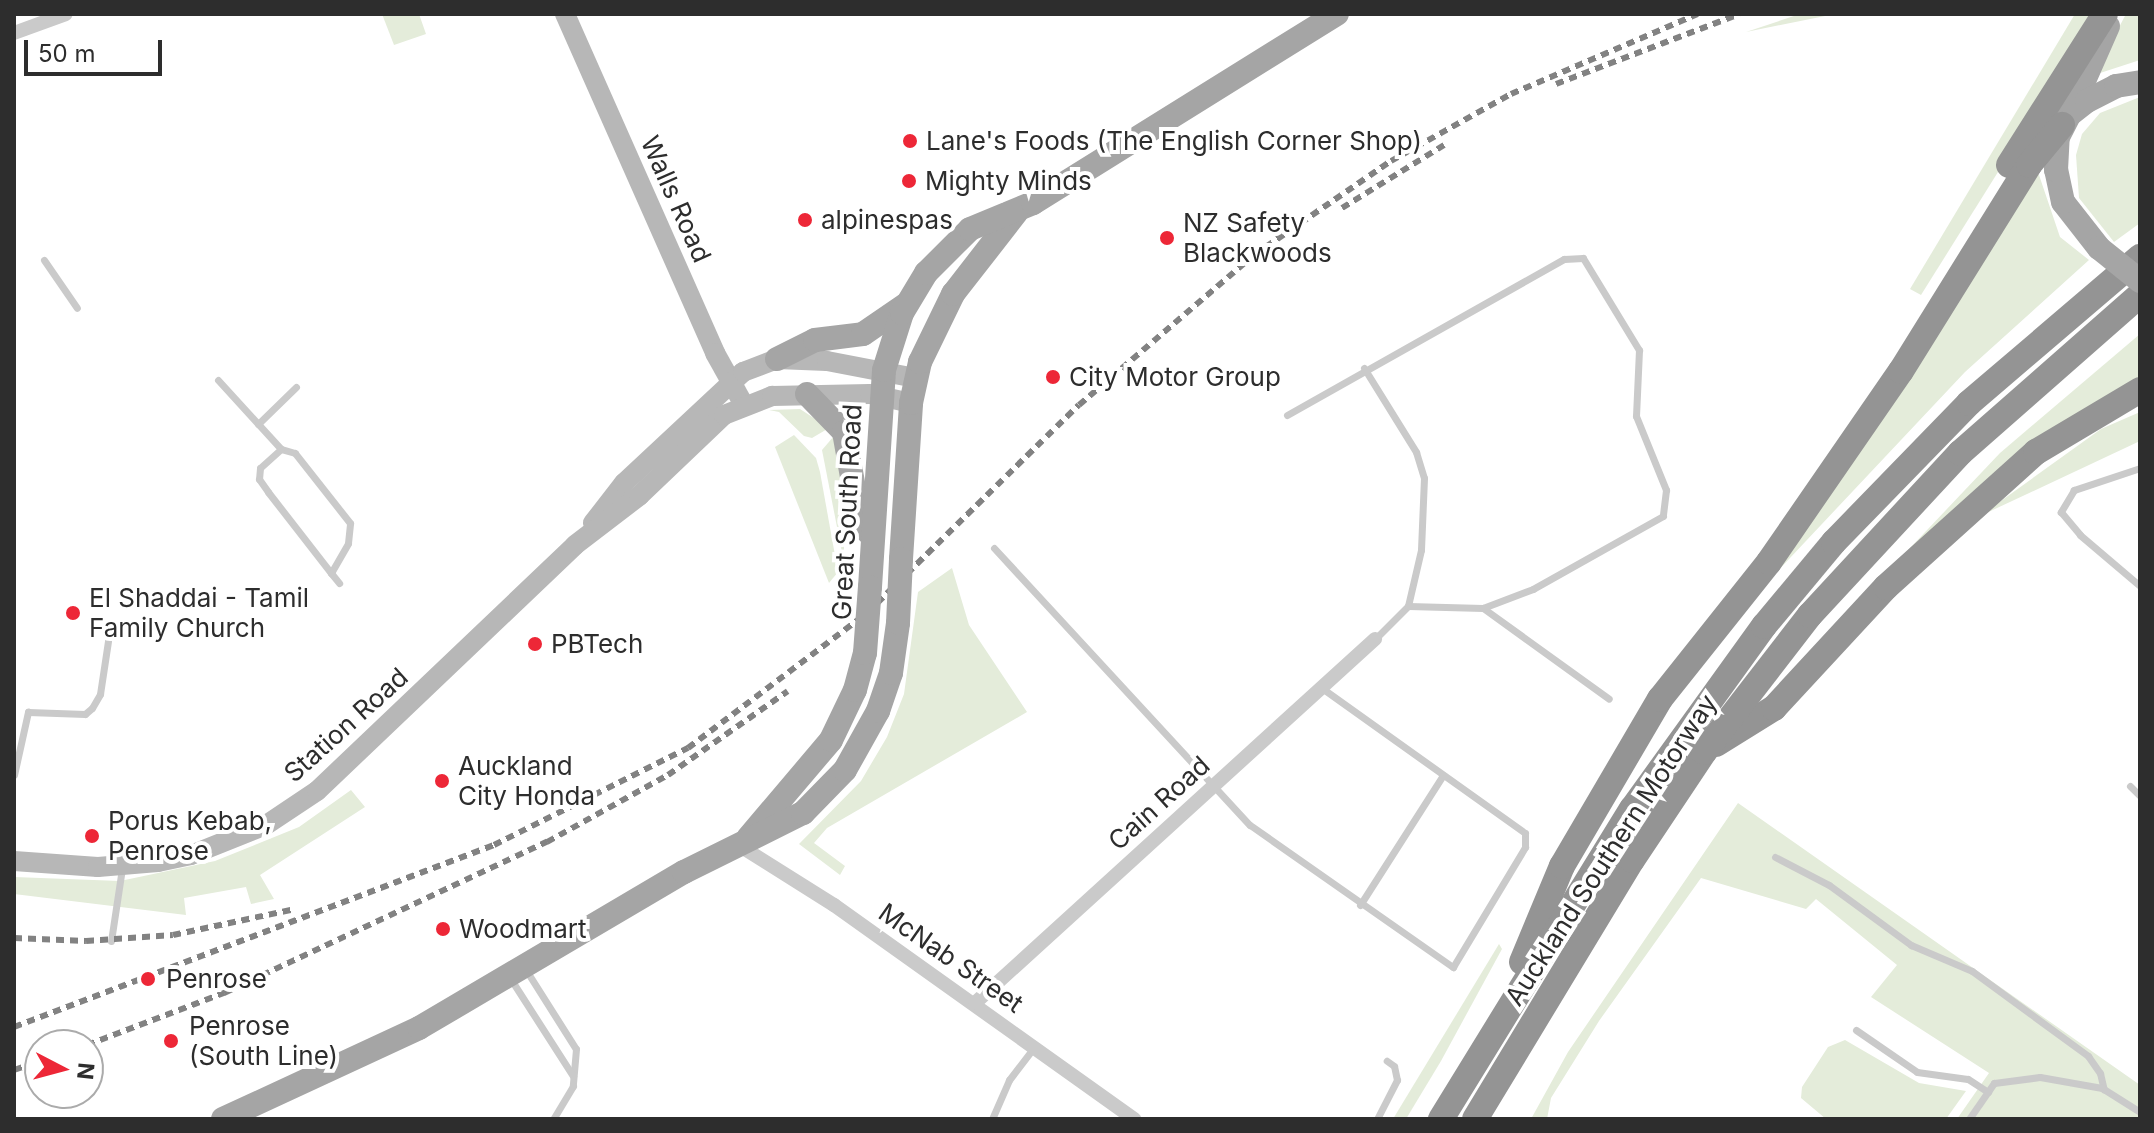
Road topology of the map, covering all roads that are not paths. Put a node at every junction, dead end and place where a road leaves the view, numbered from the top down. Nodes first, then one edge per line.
1 (66, 14) edge
2 (565, 14) edge
3 (1337, 14) edge
4 (2105, 14) edge
5 (2114, 14) edge
6 (14, 33) edge
7 (2140, 82) edge
8 (2066, 120) junction
9 (1016, 213) junction
10 (2140, 257) edge
11 (44, 260) dead end
12 (2140, 281) edge
13 (2140, 295) edge
14 (907, 304) junction
15 (77, 308) dead end
16 (777, 359) junction
17 (1364, 368) junction
18 (884, 370) junction
19 (915, 378) junction
20 (218, 380) dead end
21 (729, 380) junction
22 (296, 387) dead end
23 (2140, 390) edge
24 (807, 394) junction
25 (881, 395) junction
26 (743, 403) junction
27 (911, 403) junction
28 (1287, 415) dead end
29 (258, 424) junction
30 (281, 449) junction
31 (1837, 457) junction
32 (2140, 468) edge
33 (872, 541) junction
34 (575, 545) junction
35 (994, 548) dead end
36 (331, 573) junction
37 (339, 583) dead end
38 (2140, 586) edge
39 (1408, 606) junction
40 (1483, 608) junction
41 (1375, 639) joint
42 (108, 641) dead end
43 (1322, 688) junction
44 (1609, 699) dead end
45 (1704, 752) junction
46 (14, 775) edge
47 (1442, 777) junction
48 (2130, 786) dead end
49 (1212, 787) junction
50 (2140, 796) edge
51 (742, 841) junction
52 (1775, 857) dead end
53 (14, 861) edge
54 (122, 866) junction
55 (1360, 905) junction
56 (111, 941) dead end
57 (516, 971) junction
58 (975, 1003) junction
59 (1856, 1030) dead end
60 (1491, 1035) junction
61 (1035, 1046) junction
62 (1387, 1061) dead end
63 (573, 1076) junction
64 (2104, 1090) junction
65 (1988, 1092) junction
66 (2140, 1112) edge
67 (994, 1118) edge
68 (223, 1119) edge
69 (553, 1119) edge
70 (1134, 1119) edge
71 (1377, 1119) edge
72 (1441, 1119) edge
73 (1475, 1119) edge
74 (1969, 1119) edge

1 - 6 street
2 - 21 main road, Walls Road
3 - 9 main road, Great South Road
4 - 31 highway
5 - 8 main road
7 - 8 main road
8 - 12 main road, bridge
8 - 31 highway
9 - 14 main road, Great South Road
9 - 19 main road, Great South Road
10 - 60 highway, Auckland Southern Motorway
11 - 15 lane
13 - 45 highway, Auckland Southern Motorway
14 - 16 main road
14 - 18 main road, Great South Road
16 - 18 main road, Station Road
16 - 21 main road, Station Road
17 - 28 lane
17 - 39 lane
17 - 40 lane
18 - 19 main road, Station Road
18 - 25 main road, Great South Road
19 - 27 main road, Great South Road
20 - 29 lane
21 - 26 main road, Walls Road
21 - 34 main road, Station Road
22 - 29 lane
23 - 45 highway
24 - 25 main road
24 - 26 main road
24 - 33 main road
25 - 27 main road
25 - 33 main road, Great South Road
26 - 34 main road, Station Road
27 - 51 main road, Great South Road, bridge
29 - 30 lane
30 - 36 lane
30 - 36 lane
31 - 60 highway
32 - 38 lane
33 - 51 main road, Great South Road, bridge
34 - 54 main road, Station Road
35 - 49 lane
36 - 37 lane
39 - 40 lane
39 - 41 lane
40 - 44 lane
41 - 43 street, Cain Road
42 - 46 lane
43 - 47 lane
43 - 49 street, Cain Road
45 - 73 highway, Auckland Southern Motorway
47 - 55 lane
47 - 55 lane
48 - 50 lane
49 - 55 lane
49 - 58 street, Cain Road
51 - 57 main road, Great South Road
51 - 58 street, McNab Street
52 - 64 lane
53 - 54 main road, Station Road
54 - 56 lane
57 - 63 lane
57 - 63 lane
57 - 68 main road, Great South Road
58 - 61 street, McNab Street
59 - 65 lane
60 - 72 highway, Auckland Southern Motorway
61 - 67 lane
61 - 70 street, McNab Street
62 - 71 lane
63 - 69 lane
64 - 65 lane
64 - 66 lane
65 - 74 lane

